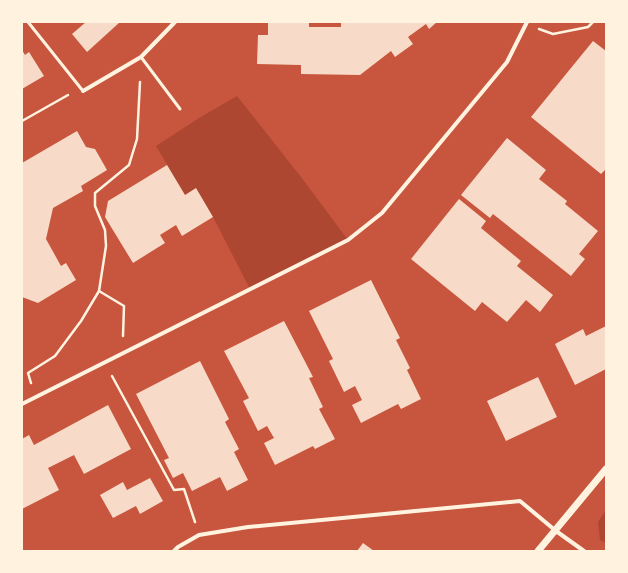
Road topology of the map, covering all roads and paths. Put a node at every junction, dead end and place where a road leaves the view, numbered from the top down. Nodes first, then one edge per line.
1 (28, 22) edge
2 (175, 22) edge
3 (593, 22) edge
4 (526, 23) edge
5 (141, 56) junction
6 (82, 91) junction
7 (180, 109) dead end
8 (22, 121) edge
9 (99, 291) junction
10 (123, 328) dead end
11 (105, 363) junction
12 (34, 397) junction
13 (22, 404) edge
14 (606, 469) edge
15 (556, 531) junction
16 (199, 535) junction
17 (174, 551) edge
18 (538, 551) edge
19 (584, 551) edge

1 - 6 lane
2 - 5 street
3 - 4 path
4 - 11 street
5 - 6 street
5 - 7 lane
5 - 9 path
6 - 8 path
9 - 10 path
9 - 12 path
11 - 12 street
11 - 16 path
12 - 13 street
14 - 15 street
15 - 16 street
15 - 18 street
15 - 19 street
16 - 17 street

